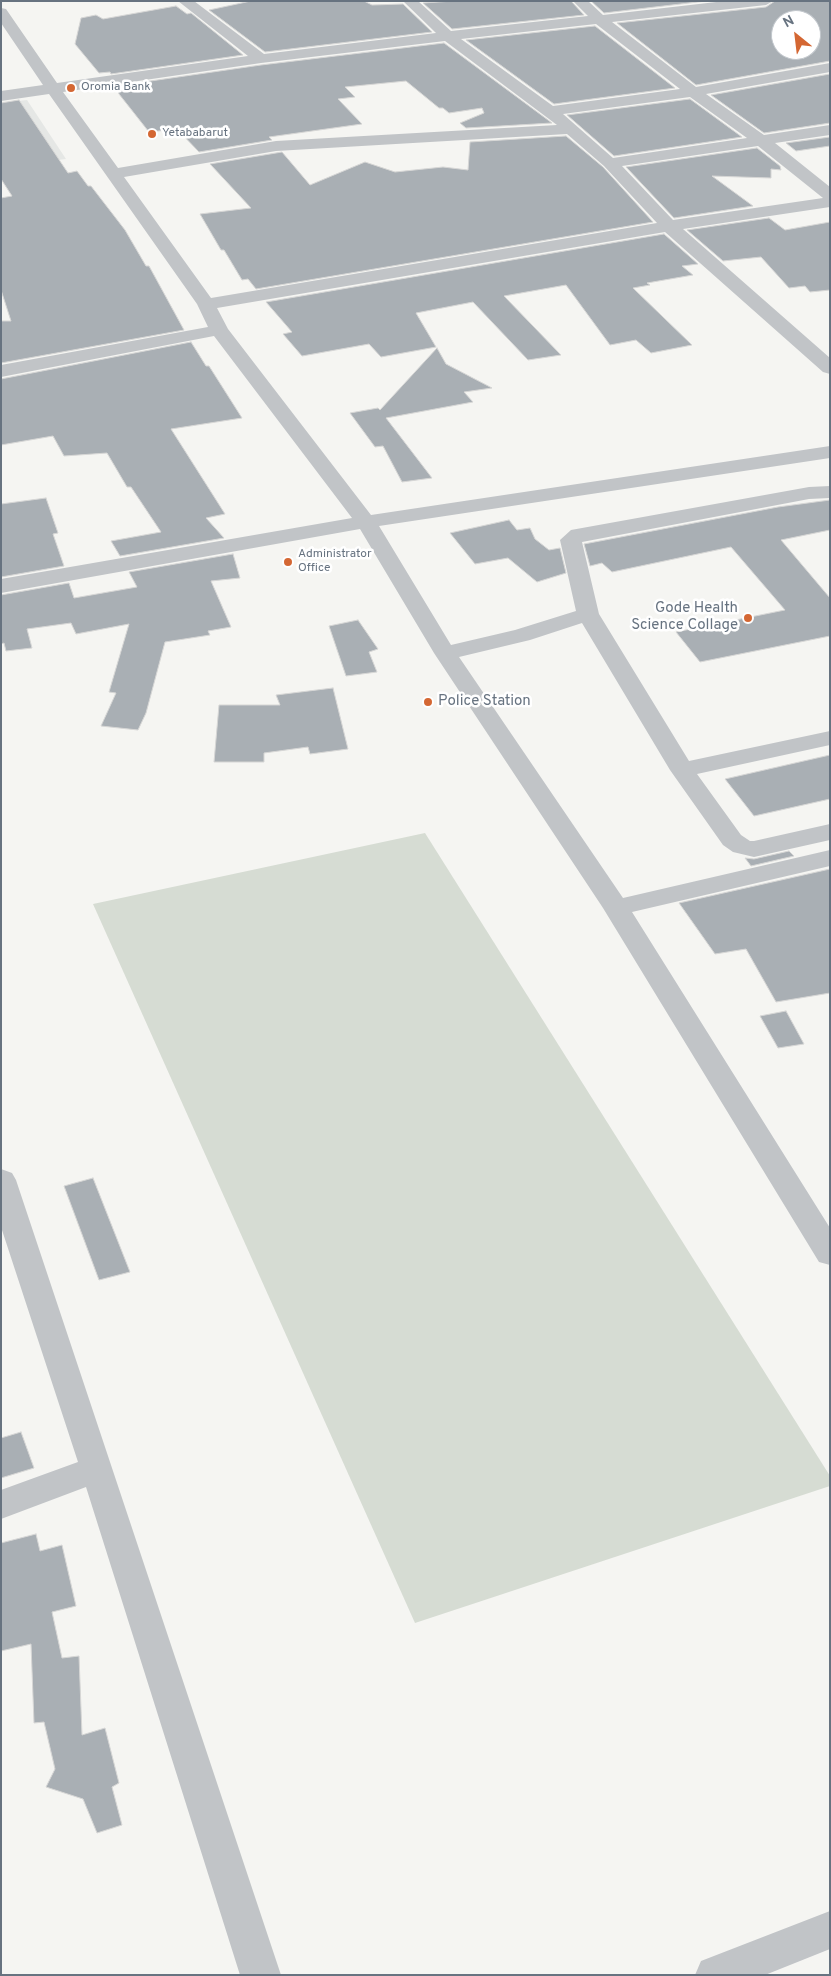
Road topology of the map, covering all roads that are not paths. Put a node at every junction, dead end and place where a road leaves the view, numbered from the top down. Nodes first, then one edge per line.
1 (185, 1) edge
2 (410, 1) edge
3 (580, 1) edge
4 (766, 1) edge
5 (750, 2) edge
6 (1, 12) edge
7 (600, 20) junction
8 (448, 36) junction
9 (830, 51) edge
10 (261, 59) junction
11 (823, 68) edge
12 (53, 90) junction
13 (693, 92) junction
14 (1, 96) edge
15 (550, 111) junction
16 (569, 129) junction
17 (830, 130) edge
18 (761, 140) junction
19 (610, 163) junction
20 (112, 174) junction
21 (830, 195) edge
22 (830, 202) edge
23 (669, 226) junction
24 (206, 304) junction
25 (219, 330) junction
26 (830, 368) edge
27 (1, 371) edge
28 (830, 452) edge
29 (830, 492) edge
30 (366, 522) junction
31 (1, 586) edge
32 (588, 614) junction
33 (445, 653) junction
34 (830, 738) edge
35 (682, 770) junction
36 (830, 832) edge
37 (830, 858) edge
38 (616, 908) junction
39 (1, 1180) edge
40 (830, 1254) edge
41 (98, 1469) junction
42 (1, 1504) edge
43 (830, 1930) edge
44 (261, 1975) edge
45 (715, 1975) edge

1 - 10 street
2 - 8 street
3 - 7 street
4 - 5 street
5 - 7 street
6 - 12 street
7 - 8 street
7 - 13 street
8 - 10 street
8 - 15 street
9 - 11 street
10 - 12 street
11 - 13 street
12 - 14 street
12 - 20 street
13 - 15 street
13 - 18 street
15 - 16 street
16 - 19 street
16 - 20 street
17 - 18 street
18 - 19 street
18 - 21 street
19 - 23 street
20 - 24 street
22 - 23 street
23 - 24 street
23 - 26 street
24 - 25 street
25 - 27 street
25 - 30 street
28 - 30 street
29 - 32 street
30 - 31 street
30 - 33 street
32 - 33 street
32 - 35 street
33 - 38 street
34 - 35 street
35 - 36 street
37 - 38 street
38 - 40 street
39 - 41 street
41 - 42 street
41 - 44 street
43 - 45 street

